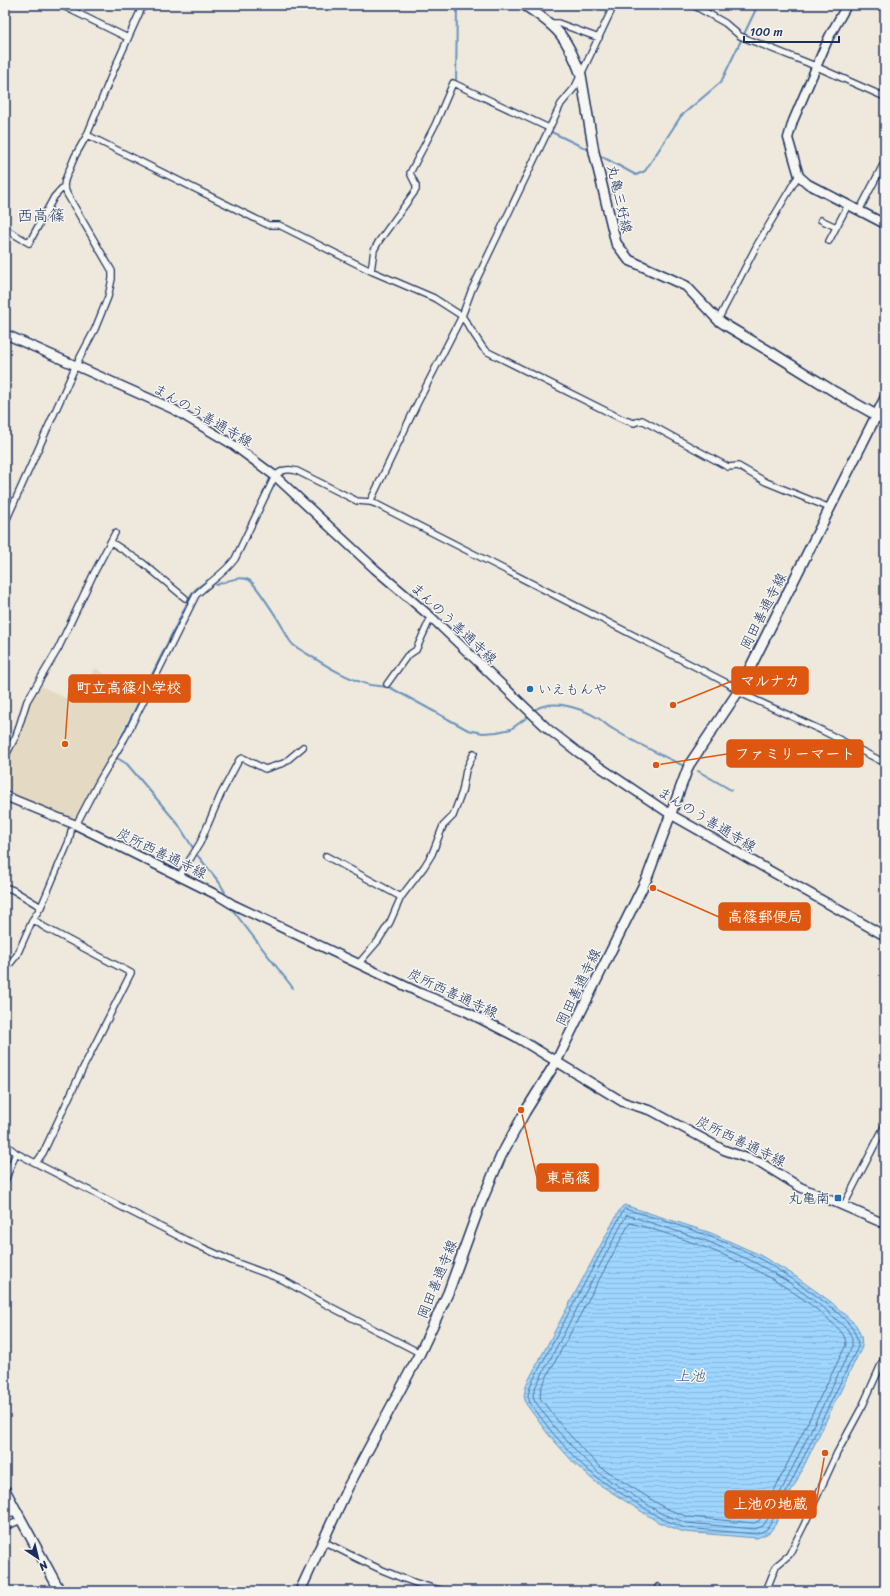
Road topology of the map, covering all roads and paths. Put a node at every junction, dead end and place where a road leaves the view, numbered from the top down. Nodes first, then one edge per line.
1 (61, 5) edge
2 (143, 5) edge
3 (524, 5) edge
4 (614, 5) edge
5 (692, 5) edge
6 (847, 5) edge
7 (550, 23) junction
8 (128, 38) junction
9 (599, 38) junction
10 (816, 67) junction
11 (581, 75) junction
12 (885, 97) edge
13 (549, 128) junction
14 (87, 135) junction
15 (885, 161) edge
16 (799, 176) junction
17 (64, 186) junction
18 (848, 205) junction
19 (859, 211) junction
20 (821, 220) dead end
21 (885, 224) edge
22 (836, 227) junction
23 (5, 229) edge
24 (829, 242) dead end
25 (371, 271) junction
26 (462, 316) junction
27 (718, 320) junction
28 (5, 334) edge
29 (76, 365) junction
30 (885, 398) edge
31 (876, 415) junction
32 (885, 420) edge
33 (275, 476) junction
34 (370, 502) junction
35 (830, 508) junction
36 (5, 523) edge
37 (115, 533) dead end
38 (110, 542) junction
39 (185, 598) dead end
40 (431, 617) junction
41 (388, 684) dead end
42 (738, 692) junction
43 (303, 747) dead end
44 (474, 753) dead end
45 (5, 757) edge
46 (885, 763) edge
47 (5, 796) edge
48 (670, 814) junction
49 (74, 828) junction
50 (326, 856) dead end
51 (180, 877) junction
52 (5, 887) edge
53 (401, 897) junction
54 (41, 907) junction
55 (33, 919) junction
56 (885, 936) edge
57 (359, 964) junction
58 (5, 970) edge
59 (556, 1062) junction
60 (885, 1125) edge
61 (5, 1144) edge
62 (16, 1153) junction
63 (36, 1163) junction
64 (5, 1181) edge
65 (844, 1205) junction
66 (885, 1224) edge
67 (420, 1353) junction
68 (885, 1356) edge
69 (5, 1490) edge
70 (16, 1510) junction
71 (5, 1512) edge
72 (21, 1520) junction
73 (5, 1527) edge
74 (323, 1542) junction
75 (60, 1591) edge
76 (300, 1591) edge
77 (445, 1591) edge
78 (766, 1591) edge

1 - 8 street
2 - 8 street
3 - 7 main road, 丸亀三好線
4 - 9 street
5 - 10 street
6 - 10 main road
7 - 9 street
7 - 11 main road, 丸亀三好線
8 - 14 street
9 - 11 street
10 - 12 street
10 - 16 main road
11 - 13 street
11 - 27 main road, 丸亀三好線
13 - 25 street
13 - 26 street
14 - 17 street
14 - 25 street
15 - 19 street
16 - 18 main road
16 - 27 street
17 - 23 street
17 - 29 street
18 - 19 main road
18 - 22 street
19 - 21 main road
20 - 22 street
22 - 24 street
25 - 26 street
26 - 34 street
26 - 35 street
27 - 31 main road, 丸亀三好線
28 - 29 main road, まんのう善通寺線
29 - 33 main road, まんのう善通寺線
29 - 36 street
30 - 31 main road, 岡田善通寺線
31 - 32 main road, 丸亀三好線
31 - 35 main road, 岡田善通寺線
33 - 34 street
33 - 40 main road, まんのう善通寺線
33 - 49 street
34 - 42 street
35 - 42 main road, 岡田善通寺線
37 - 38 street
38 - 39 street
38 - 45 street
40 - 41 street
40 - 48 main road, まんのう善通寺線
42 - 46 street
42 - 48 main road, 岡田善通寺線
43 - 51 street
44 - 53 street
47 - 49 main road, 炭所西善通寺線
48 - 56 main road, まんのう善通寺線
48 - 59 main road, 岡田善通寺線
49 - 51 main road, 炭所西善通寺線
49 - 54 street
50 - 53 street
51 - 57 main road, 炭所西善通寺線
52 - 54 street
53 - 57 street
54 - 55 street
55 - 58 street
55 - 63 street
57 - 59 main road, 炭所西善通寺線
59 - 65 main road, 炭所西善通寺線
59 - 67 main road, 岡田善通寺線
60 - 65 street
61 - 62 street
62 - 63 street
62 - 64 street
63 - 67 street
65 - 66 main road, 炭所西善通寺線
67 - 74 main road, 岡田善通寺線
68 - 78 street
69 - 70 main road
70 - 71 street
70 - 72 main road
72 - 73 street
72 - 75 main road
74 - 76 main road, 岡田善通寺線
74 - 77 street

